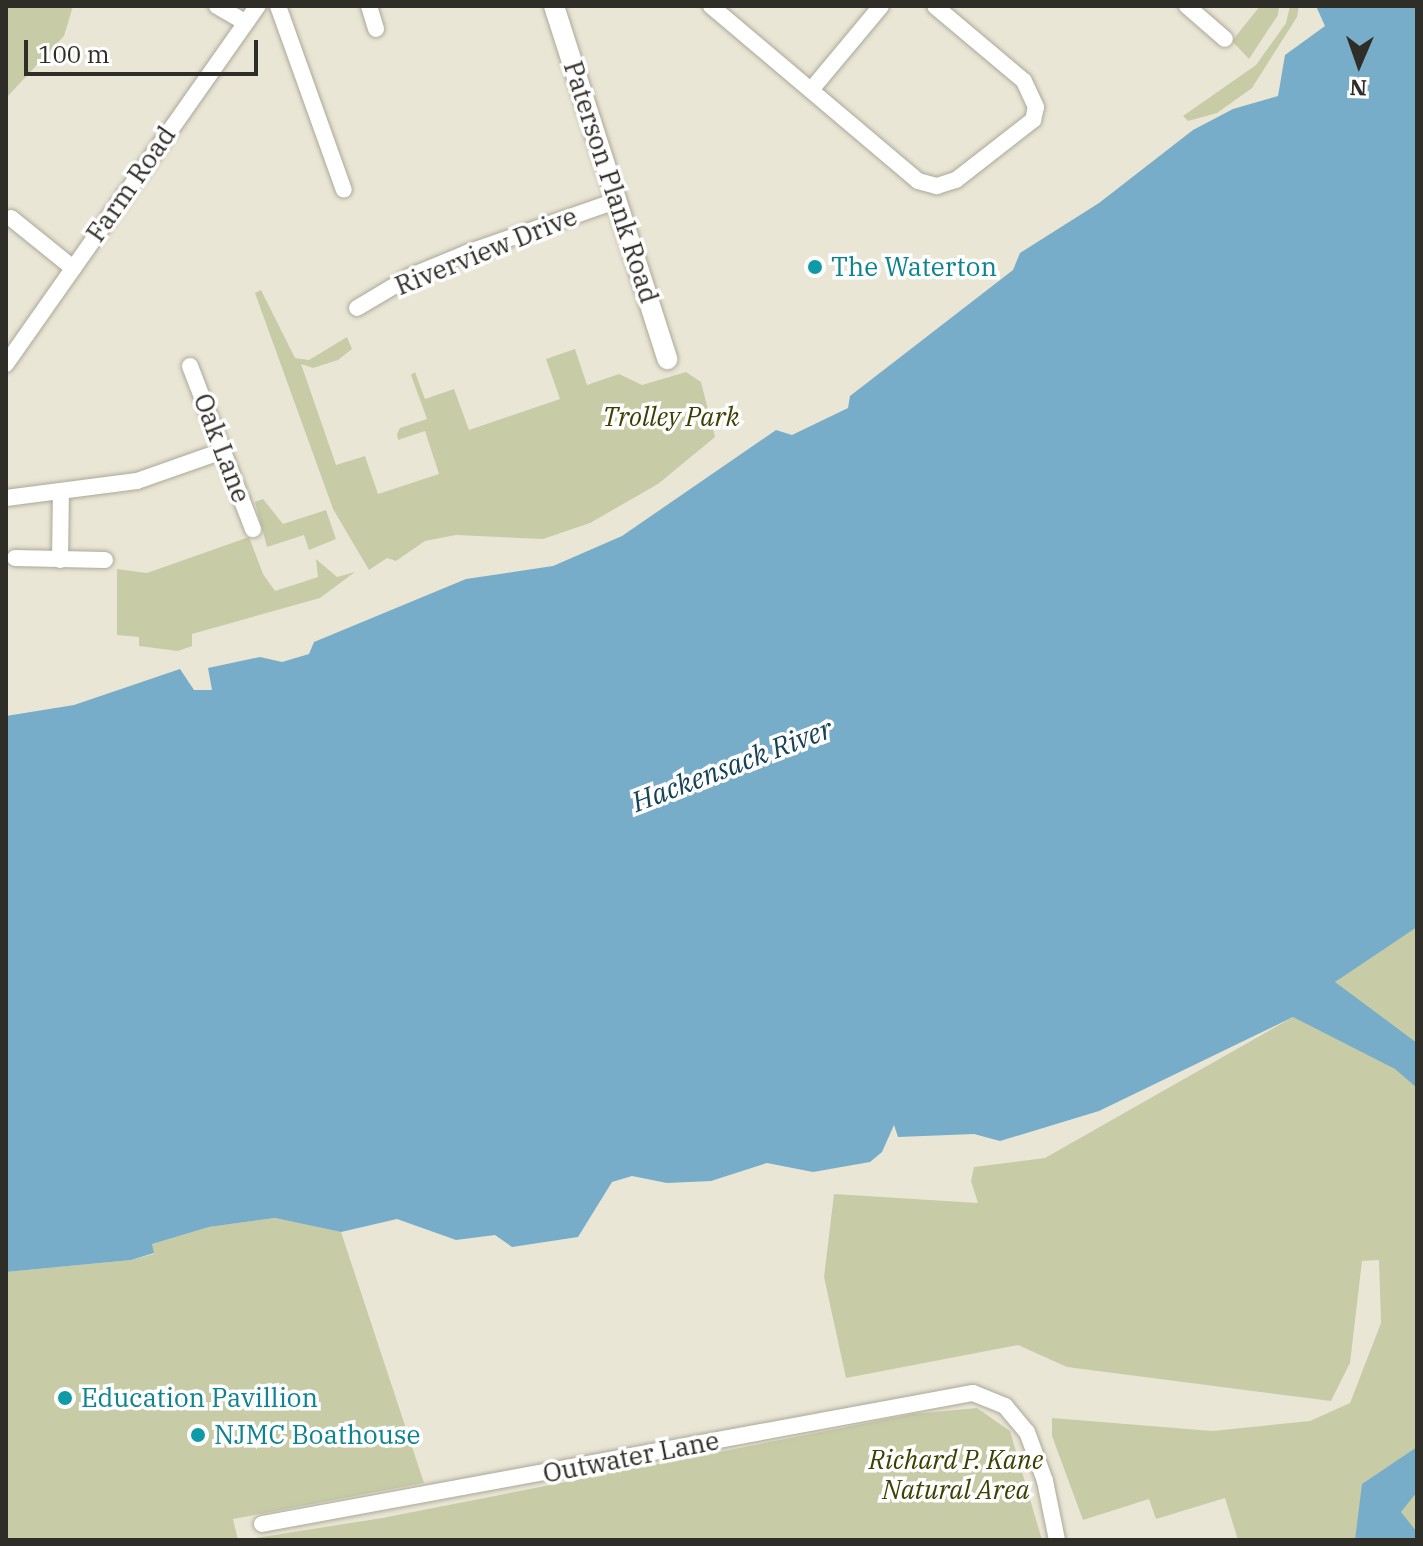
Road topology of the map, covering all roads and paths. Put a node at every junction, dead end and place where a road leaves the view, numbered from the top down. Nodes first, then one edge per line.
1 (217, 6) edge
2 (258, 6) edge
3 (278, 6) edge
4 (369, 6) edge
5 (554, 6) edge
6 (711, 6) edge
7 (881, 6) edge
8 (935, 6) edge
9 (1187, 6) edge
10 (245, 22) junction
11 (376, 29) dead end
12 (1225, 39) dead end
13 (811, 90) junction
14 (344, 190) dead end
15 (618, 200) junction
16 (11, 218) dead end
17 (73, 268) junction
18 (357, 308) dead end
19 (667, 359) dead end
20 (6, 364) edge
21 (190, 366) dead end
22 (222, 451) junction
23 (61, 492) junction
24 (6, 498) edge
25 (253, 529) dead end
26 (15, 558) dead end
27 (60, 560) junction
28 (105, 560) dead end
29 (262, 1524) dead end
30 (1057, 1540) edge

1 - 10 street
2 - 10 street, Farm Road
3 - 14 street
4 - 11 street
5 - 15 street, Paterson Plank Road
6 - 13 street
7 - 13 street
8 - 13 street
9 - 12 street
10 - 17 street, Farm Road
15 - 18 street, Riverview Drive
15 - 19 street, Paterson Plank Road
16 - 17 street
17 - 20 street, Farm Road
21 - 22 street, Oak Lane
22 - 23 street
22 - 25 street, Oak Lane
23 - 24 street
23 - 27 street
26 - 27 street
27 - 28 street
29 - 30 street, Outwater Lane

